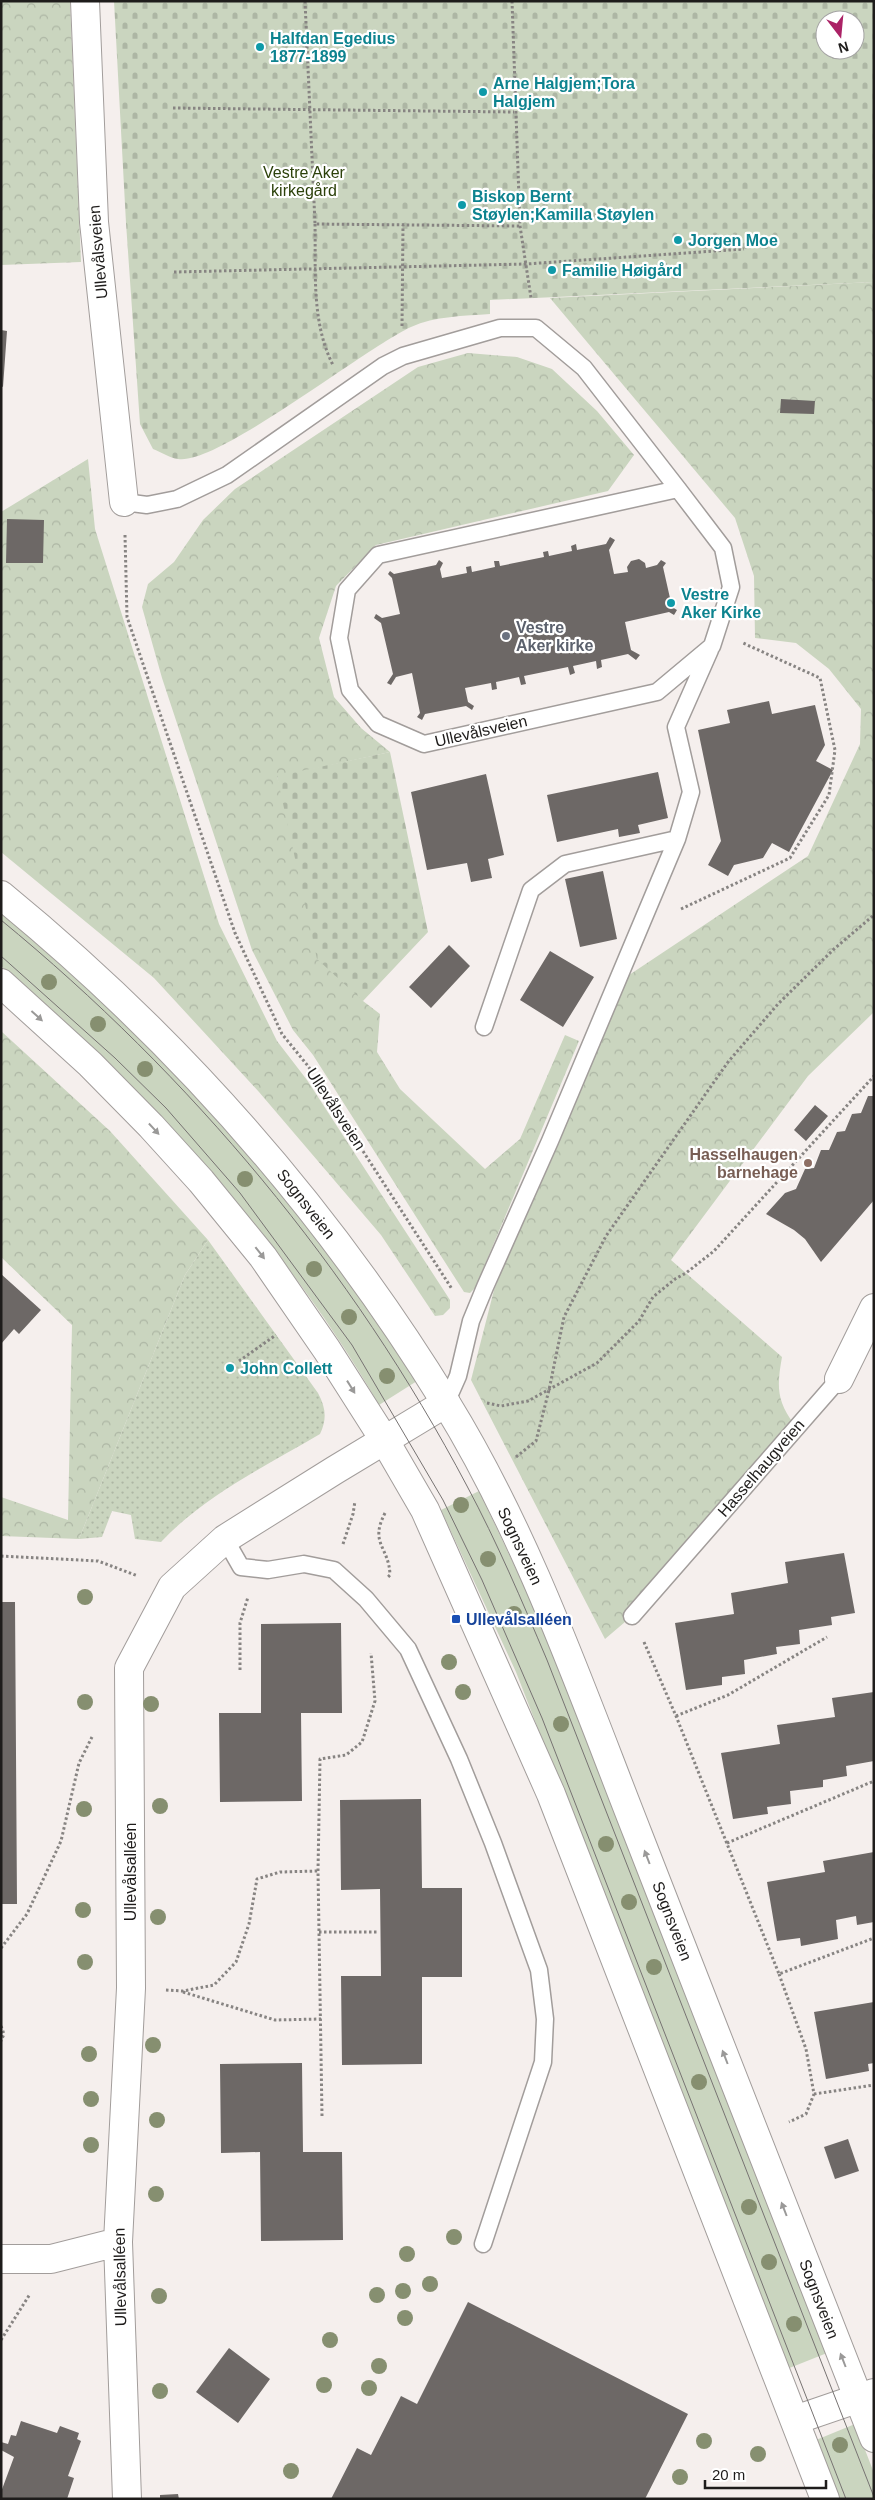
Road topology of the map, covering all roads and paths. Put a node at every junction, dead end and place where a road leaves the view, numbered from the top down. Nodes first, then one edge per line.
1 (85, 1) edge
2 (305, 1) edge
3 (512, 1) edge
4 (173, 108) dead end
5 (310, 110) junction
6 (514, 112) junction
7 (315, 224) junction
8 (403, 224) junction
9 (520, 226) junction
10 (744, 248) dead end
11 (526, 264) junction
12 (402, 267) junction
13 (316, 268) junction
14 (174, 272) dead end
15 (536, 328) junction
16 (403, 356) junction
17 (346, 392) junction
18 (678, 489) junction
19 (124, 502) junction
20 (715, 638) junction
21 (677, 839) junction
22 (1, 895) edge
23 (874, 915) edge
24 (639, 928) junction
25 (1, 983) edge
26 (484, 1027) dead end
27 (874, 1076) edge
28 (874, 1308) edge
29 (468, 1334) junction
30 (263, 1344) dead end
31 (239, 1361) dead end
32 (839, 1379) joint
33 (549, 1390) junction
34 (479, 1401) dead end
35 (446, 1403) junction
36 (385, 1441) junction
37 (514, 1458) dead end
38 (355, 1501) dead end
39 (388, 1508) dead end
40 (225, 1539) junction
41 (1, 1556) edge
42 (241, 1567) junction
43 (334, 1570) junction
44 (172, 1587) junction
45 (366, 1599) junction
46 (632, 1616) joint
47 (827, 1637) dead end
48 (240, 1670) dead end
49 (676, 1716) junction
50 (96, 1730) dead end
51 (874, 1781) edge
52 (726, 1843) junction
53 (318, 1871) junction
54 (319, 1932) junction
55 (377, 1932) dead end
56 (874, 1938) edge
57 (1, 1948) edge
58 (779, 1974) junction
59 (131, 1988) junction
60 (183, 1992) junction
61 (321, 2019) junction
62 (1, 2026) edge
63 (1, 2041) edge
64 (874, 2085) edge
65 (814, 2094) junction
66 (322, 2116) dead end
67 (788, 2122) dead end
68 (118, 2242) junction
69 (483, 2244) dead end
70 (1, 2259) edge
71 (51, 2259) junction
72 (1, 2340) edge
73 (866, 2395) edge
74 (795, 2420) junction
75 (874, 2438) edge
76 (127, 2499) edge
77 (825, 2499) edge

1 - 19 main road, Ullevålsveien
2 - 5 path
3 - 6 path
4 - 5 path
5 - 6 path
5 - 7 path
6 - 9 path
7 - 8 path
7 - 13 path
8 - 9 path
8 - 12 path
9 - 11 path
10 - 11 path
11 - 12 path
11 - 15 path
12 - 13 path
12 - 16 path
13 - 14 path
13 - 17 path
15 - 16 lane
15 - 18 lane
16 - 17 lane
17 - 19 lane
18 - 20 lane
18 - 20 lane, Ullevålsveien
19 - 29 path, Ullevålsveien
20 - 21 lane
20 - 24 path
21 - 24 lane
21 - 26 lane
22 - 35 main road, Sognsveien
23 - 33 path
24 - 29 lane
25 -> 36 main road
27 - 33 path
28 - 32 main road, Hasselhaugveien
29 - 35 lane
30 - 31 path
32 - 46 lane, Hasselhaugveien
33 - 34 path
33 - 37 path
35 - 36 main road, Ullevålsalléen
73 -> 35 main road, Sognsveien
36 - 40 main road, Ullevålsalléen
36 - 74 main road
38 - 43 path
39 - 45 path
40 - 42 lane
40 - 44 main road, Ullevålsalléen
41 - 44 path
42 - 43 lane
42 - 48 path
43 - 45 lane
44 - 59 main road, Ullevålsalléen
45 - 53 path
45 - 69 lane
46 - 49 path
47 - 49 path
49 - 52 path
50 - 57 path
51 - 52 path
52 - 58 path
53 - 54 path
53 - 60 path
54 - 55 path
54 - 61 path
56 - 58 path
58 - 65 path
59 - 60 path
59 - 68 main road, Ullevålsalléen
60 - 61 path
61 - 66 path
62 - 63 path
64 - 65 path
65 - 67 path
68 - 71 main road
68 - 76 main road, Ullevålsalléen
70 - 71 main road
71 - 72 path
73 - 74 main road
73 - 75 main road, Sognsveien
74 - 77 main road

